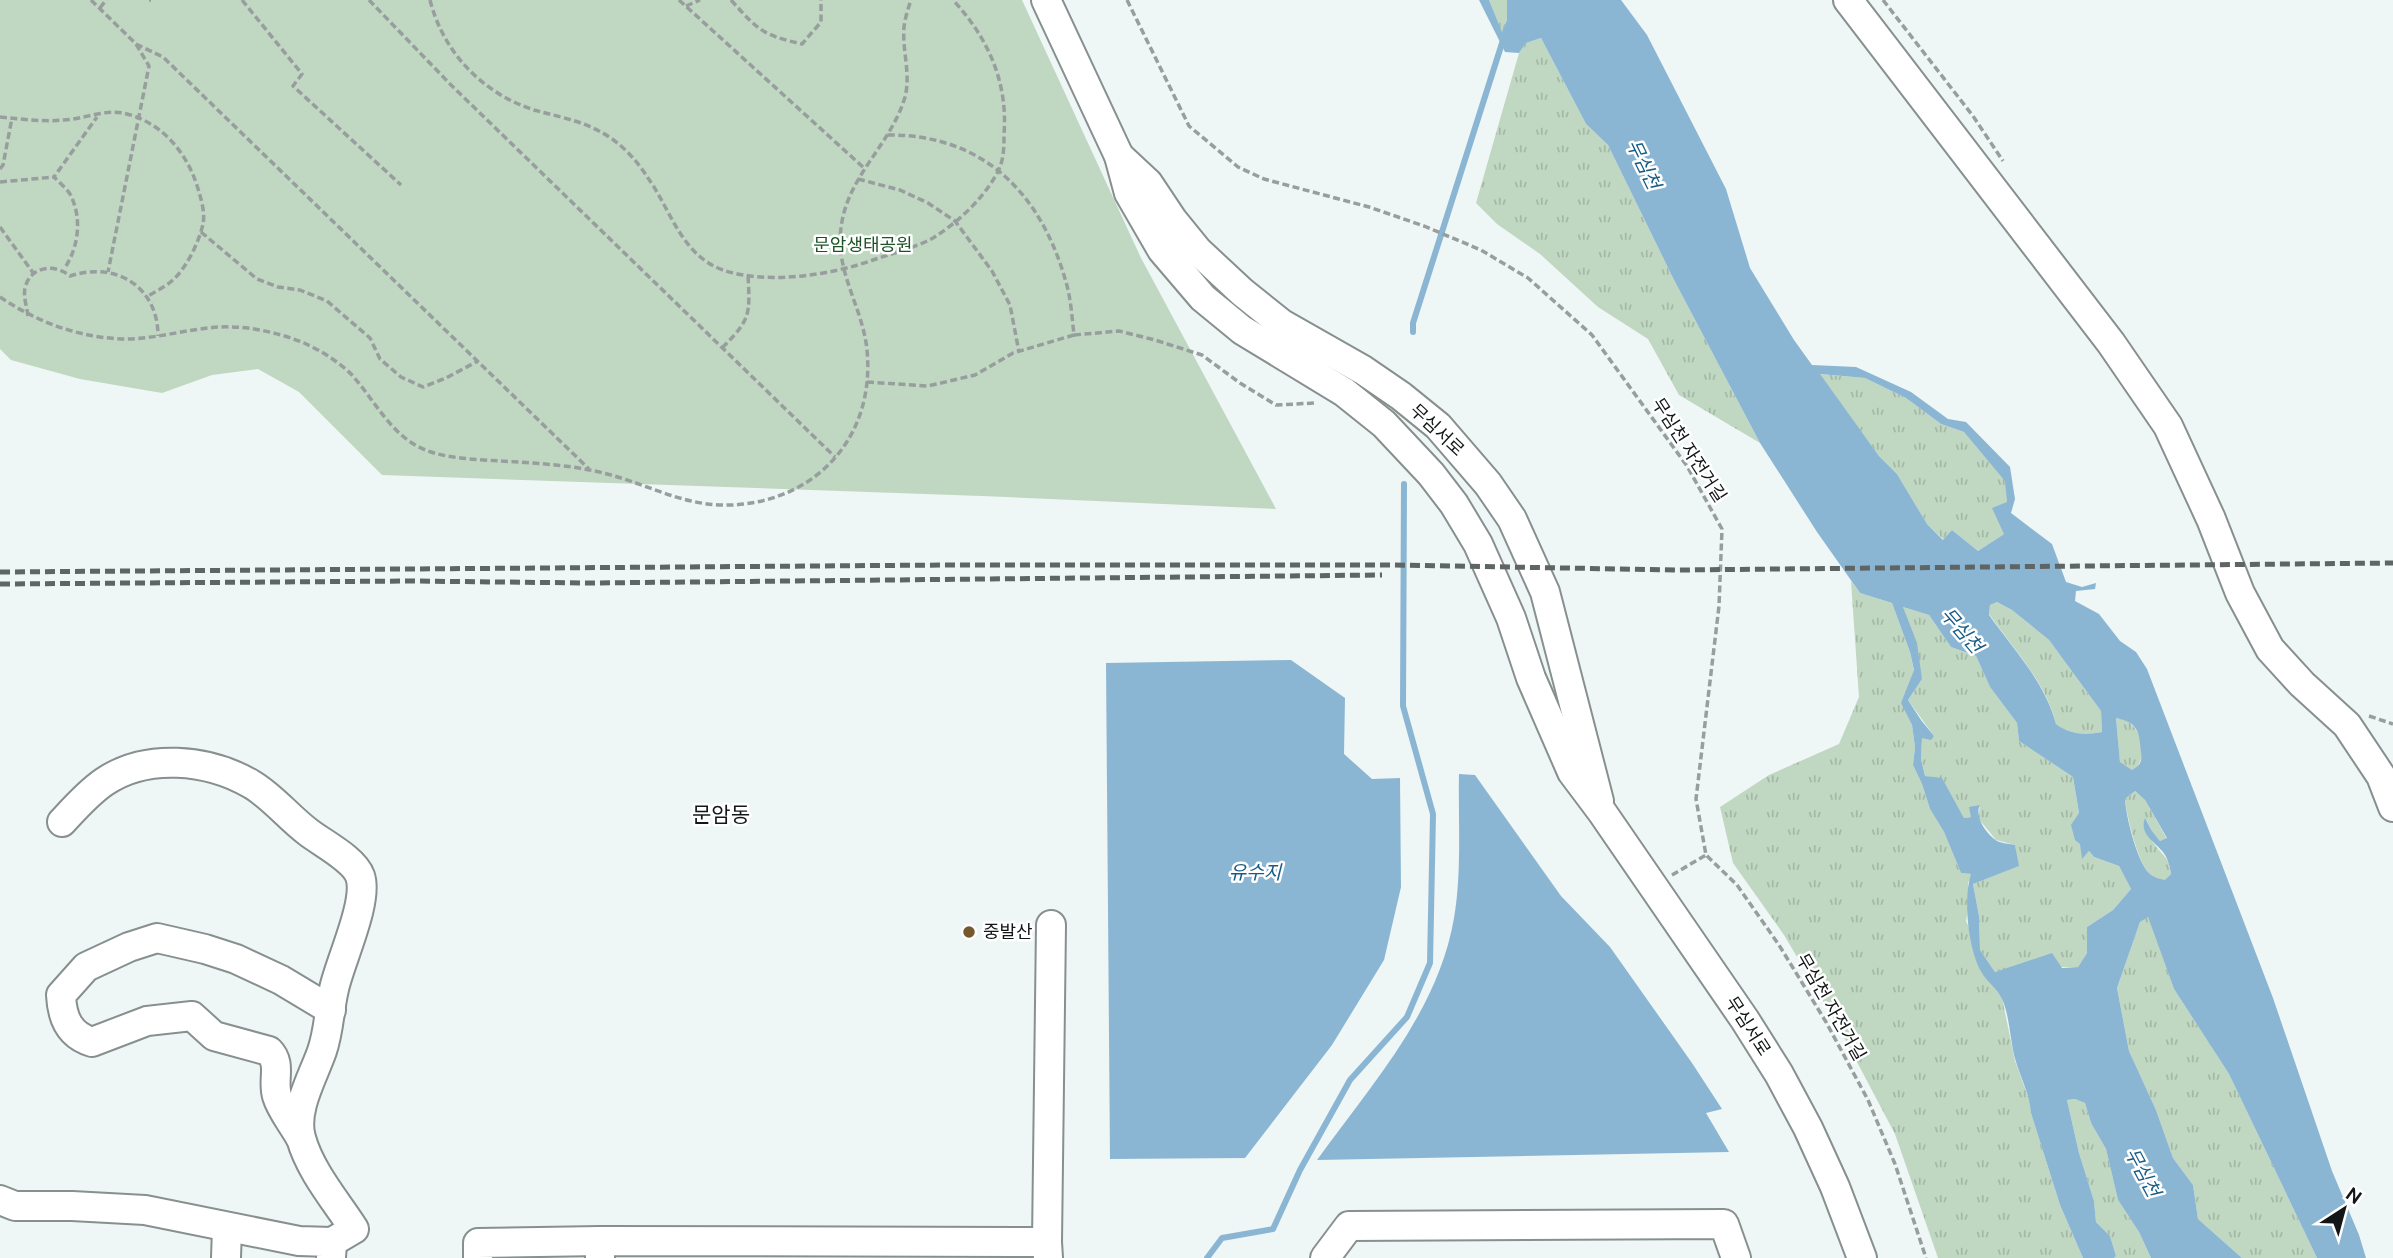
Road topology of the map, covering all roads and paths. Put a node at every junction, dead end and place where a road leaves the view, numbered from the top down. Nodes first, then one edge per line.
1 (91, 0) edge
2 (106, 0) edge
3 (242, 0) edge
4 (369, 0) edge
5 (430, 0) edge
6 (679, 0) edge
7 (688, 0) edge
8 (700, 0) edge
9 (731, 0) edge
10 (821, 0) edge
11 (911, 0) edge
12 (953, 0) edge
13 (1046, 0) edge
14 (1127, 0) edge
15 (1848, 0) edge
16 (686, 6) junction
17 (100, 8) junction
18 (136, 44) junction
19 (98, 115) junction
20 (0, 117) edge
21 (12, 118) junction
22 (138, 119) junction
23 (887, 135) junction
24 (1119, 156) junction
25 (864, 168) junction
26 (0, 169) edge
27 (999, 169) junction
28 (54, 177) junction
29 (858, 179) junction
30 (0, 182) edge
31 (401, 185) dead end
32 (955, 221) junction
33 (0, 227) edge
34 (201, 232) junction
35 (66, 266) dead end
36 (844, 270) junction
37 (108, 271) junction
38 (34, 274) junction
39 (748, 274) junction
40 (0, 297) edge
41 (146, 297) junction
42 (27, 316) junction
43 (1074, 335) junction
44 (158, 336) junction
45 (722, 348) junction
46 (1019, 352) junction
47 (478, 361) junction
48 (867, 382) junction
49 (1321, 402) dead end
50 (835, 457) junction
51 (590, 470) junction
52 (2393, 807) edge
53 (1602, 812) junction
54 (62, 822) dead end
55 (1706, 855) junction
56 (1652, 887) junction
57 (1051, 925) dead end
58 (331, 1010) junction
59 (300, 1137) junction
60 (0, 1200) edge
61 (227, 1227) junction
62 (600, 1249) edge
63 (331, 1250) edge
64 (959, 1250) edge
65 (1048, 1250) edge
66 (226, 1258) edge
67 (478, 1258) edge
68 (1325, 1258) edge
69 (1736, 1258) edge
70 (1862, 1258) edge
71 (1926, 1258) edge

1 - 17 path
2 - 17 path
3 - 31 path
4 - 45 path
5 - 39 path
6 - 16 path
7 - 16 path
8 - 16 path
9 - 10 path
11 - 23 path
12 - 27 path
13 - 24 street, 무심서로
14 - 55 path, 무심천 자전거길
15 - 52 street
16 - 25 path
17 - 18 path
18 - 22 path
18 - 47 path
19 - 21 path
19 - 22 path
19 - 28 path
20 - 21 path
21 - 26 path
22 - 34 path
22 - 37 path
23 - 25 path
23 - 27 path
24 - 53 street, 무심서로
24 - 53 street, 무심서로
25 - 29 path
27 - 32 path
27 - 43 path
28 - 30 path
28 - 35 path
29 - 32 path
29 - 36 path
32 - 36 path
32 - 46 path
33 - 38 path
34 - 41 path
34 - 47 path
36 - 39 path
36 - 48 path
37 - 38 path
37 - 41 path
38 - 42 path
39 - 45 path
40 - 42 path
41 - 44 path
42 - 44 path
43 - 46 path
43 - 49 path
44 - 51 path
45 - 50 path
46 - 48 path
47 - 51 path
48 - 50 path
50 - 51 path
53 - 56 street, 무심서로
54 - 58 street
55 - 56 path
55 - 71 path, 무심천 자전거길
56 - 70 street, 무심서로
57 - 65 street
58 - 59 street
58 - 59 street
59 - 63 street
60 - 61 street
61 - 63 street
61 - 66 street
62 - 64 street
62 - 67 street
64 - 65 street
68 - 69 street

